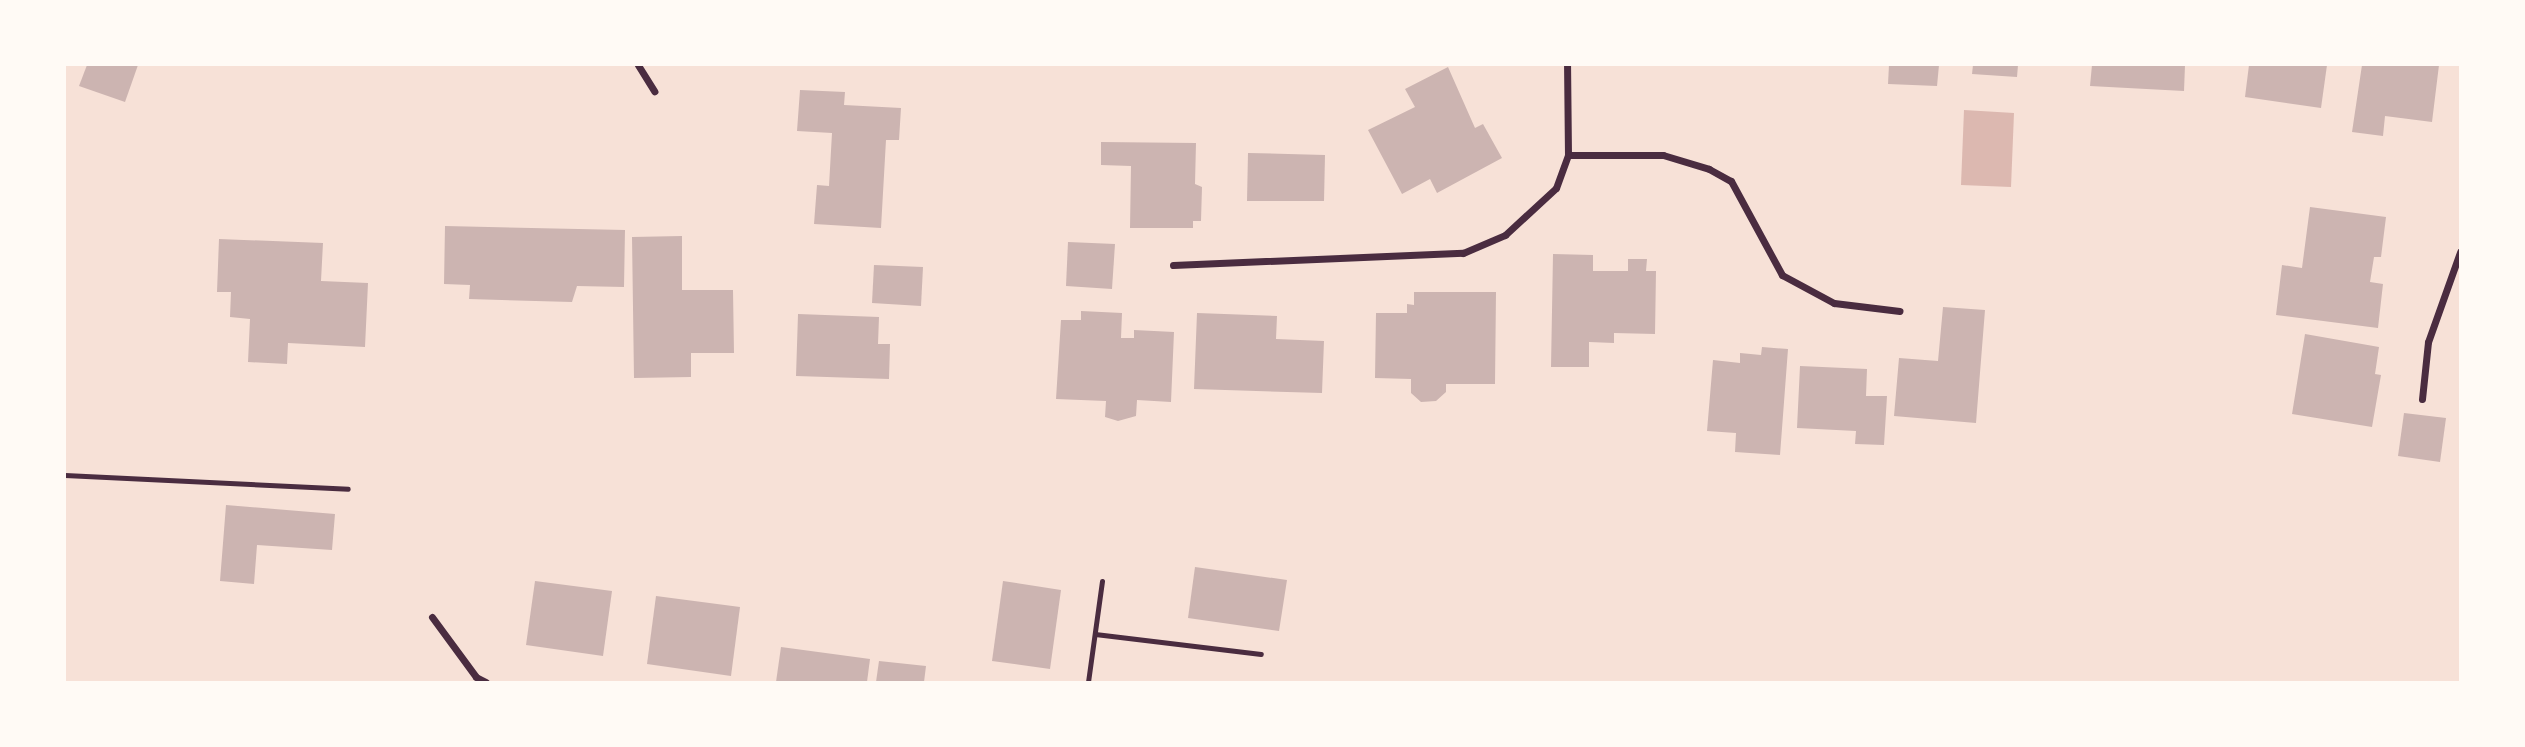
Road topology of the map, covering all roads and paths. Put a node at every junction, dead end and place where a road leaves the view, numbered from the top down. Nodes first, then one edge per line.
1 (638, 65) edge
2 (1567, 65) edge
3 (654, 91) dead end
4 (1568, 155) junction
5 (2460, 252) edge
6 (1173, 265) dead end
7 (1900, 311) dead end
8 (2422, 399) dead end
9 (65, 475) edge
10 (348, 489) dead end
11 (1102, 581) dead end
12 (432, 618) dead end
13 (1095, 634) junction
14 (1261, 654) dead end
15 (475, 680) edge
16 (486, 682) edge
17 (1088, 682) edge

1 - 3 street
2 - 4 street
4 - 6 street
4 - 7 street
5 - 8 street
9 - 10 path
11 - 13 lane
12 - 15 street
13 - 14 lane
13 - 17 lane
15 - 16 street

